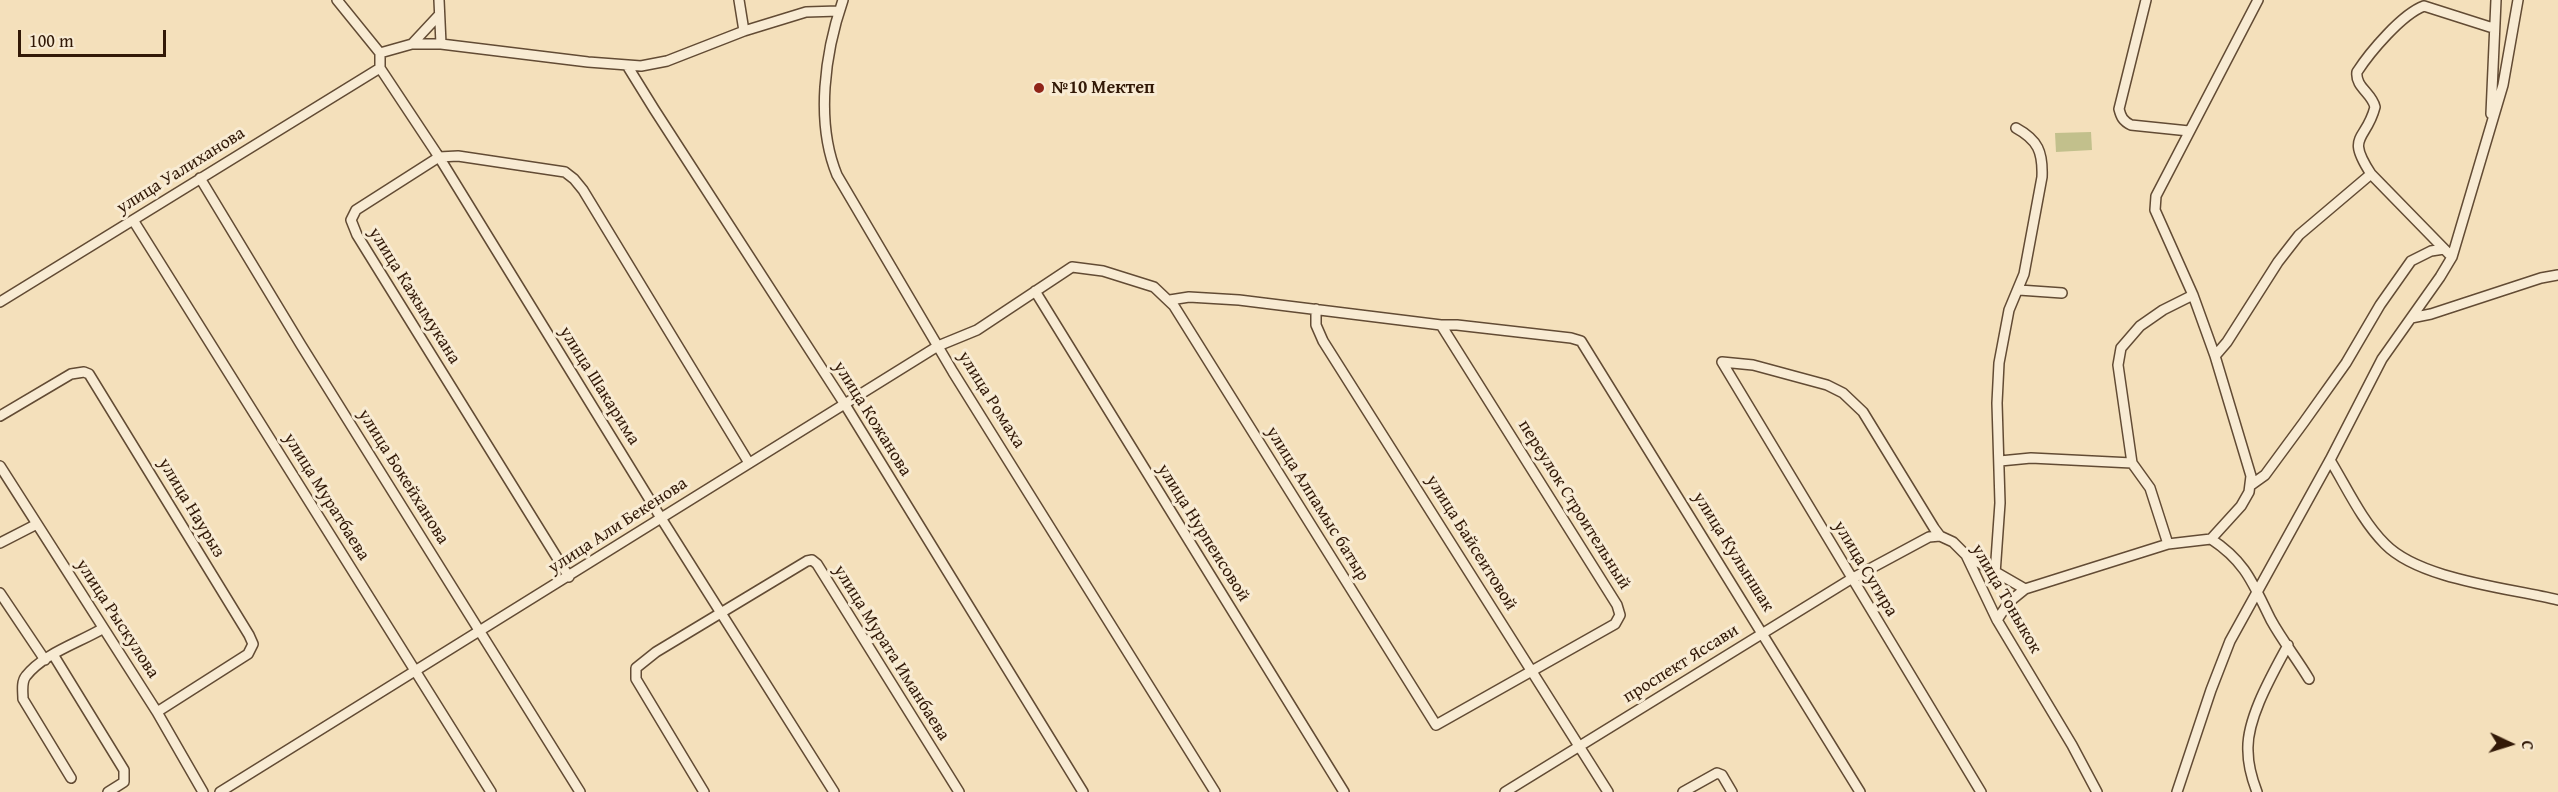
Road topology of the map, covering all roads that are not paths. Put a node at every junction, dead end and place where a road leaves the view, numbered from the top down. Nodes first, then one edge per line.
1 (337, 0) edge
2 (439, 0) edge
3 (739, 0) edge
4 (843, 0) edge
5 (2146, 0) edge
6 (2258, 0) edge
7 (2496, 0) edge
8 (2518, 0) edge
9 (840, 11) junction
10 (439, 15) junction
11 (2493, 28) junction
12 (744, 31) junction
13 (412, 44) junction
14 (441, 44) junction
15 (380, 53) junction
16 (628, 67) junction
17 (380, 68) junction
18 (2491, 123) junction
19 (2016, 128) dead end
20 (2189, 131) junction
21 (439, 157) junction
22 (2371, 174) junction
23 (200, 178) junction
24 (133, 220) junction
25 (2444, 249) junction
26 (2452, 257) junction
27 (2558, 275) edge
28 (2019, 290) junction
29 (1035, 291) junction
30 (2062, 293) dead end
31 (2193, 295) junction
32 (1170, 300) junction
33 (0, 302) edge
34 (1316, 309) junction
35 (2411, 318) junction
36 (1441, 325) junction
37 (938, 346) junction
38 (2216, 356) junction
39 (1854, 402) joint
40 (844, 403) junction
41 (0, 416) edge
42 (2000, 460) junction
43 (2330, 460) junction
44 (749, 463) junction
45 (2132, 463) junction
46 (0, 466) edge
47 (2251, 485) junction
48 (661, 518) junction
49 (37, 524) junction
50 (1940, 536) junction
51 (2211, 539) junction
52 (0, 543) edge
53 (2168, 544) junction
54 (1966, 555) junction
55 (1995, 574) junction
56 (569, 577) junction
57 (1851, 579) junction
58 (2025, 589) junction
59 (2257, 589) junction
60 (0, 593) edge
61 (2558, 600) edge
62 (722, 613) junction
63 (1997, 620) junction
64 (102, 629) junction
65 (480, 632) junction
66 (1763, 633) junction
67 (2288, 645) junction
68 (49, 658) junction
69 (1532, 670) junction
70 (416, 671) junction
71 (2309, 679) dead end
72 (157, 712) junction
73 (1579, 747) junction
74 (71, 778) dead end
75 (108, 792) edge
76 (203, 792) edge
77 (219, 792) edge
78 (490, 792) edge
79 (580, 792) edge
80 (704, 792) edge
81 (834, 792) edge
82 (959, 792) edge
83 (1083, 792) edge
84 (1215, 792) edge
85 (1344, 792) edge
86 (1505, 792) edge
87 (1608, 792) edge
88 (1683, 792) edge
89 (1732, 792) edge
90 (1860, 792) edge
91 (1981, 792) edge
92 (2097, 792) edge
93 (2178, 792) edge
94 (2257, 792) edge

1 - 15 street
2 - 10 street
3 - 12 street
4 - 9 street, улица Ромаха
5 - 20 street
6 - 20 street
7 - 11 street
8 - 18 street
9 - 12 street
9 - 37 street, улица Ромаха
10 - 13 street
10 - 14 street
11 - 18 street
11 - 22 street
12 - 16 street
13 - 14 street
13 - 15 street
14 - 16 street
15 - 17 street
16 - 40 street, улица Кожанова
17 - 21 street, улица Шакарима
17 - 23 street, улица Уалиханова
18 - 26 street
19 - 28 street
20 - 31 street
21 - 44 street
21 - 48 street, улица Шакарима
21 - 56 street, улица Кажымукана
22 - 25 street
22 - 38 street
23 - 24 street, улица Уалиханова
23 - 65 street, улица Бокейханова
24 - 33 street, улица Уалиханова
24 - 70 street, улица Муратбаева
25 - 26 street
25 - 47 street
26 - 35 street
27 - 35 street
28 - 30 street
28 - 42 street
29 - 32 street, улица Али Бекенова
29 - 37 street, улица Али Бекенова
29 - 85 street, улица Нурпеисовой
31 - 38 street
31 - 45 street
32 - 34 street
32 - 69 street, улица Алпамыс батыр
34 - 36 street
34 - 69 street, улица Байсеитовой
35 - 43 street
36 - 66 street, улица Кулыншак
36 - 69 street, переулок Строительный
37 - 40 street, улица Али Бекенова
37 - 84 street, улица Ромаха
38 - 47 street
39 - 50 street, улица Тоныкок
39 - 57 street, улица Сугира
40 - 44 street, улица Али Бекенова
40 - 83 street, улица Кожанова
41 - 72 street, улица Наурыз
42 - 45 street
42 - 55 street
43 - 59 street
43 - 61 street
44 - 48 street, улица Али Бекенова
45 - 53 street
46 - 49 street, улица Рыскулова
47 - 51 street
48 - 56 street, улица Али Бекенова
48 - 62 street, улица Шакарима
49 - 52 street
49 - 64 street, улица Рыскулова
50 - 54 street, улица Тоныкок
50 - 57 street, проспект Яссави
51 - 53 street
51 - 59 street
53 - 58 street
54 - 55 street
54 - 63 street, улица Тоныкок
55 - 58 street
56 - 65 street, улица Али Бекенова
57 - 66 street, проспект Яссави
57 - 91 street, улица Сугира
58 - 63 street
59 - 67 street
59 - 93 street
60 - 68 street
62 - 80 street
62 - 81 street, улица Шакарима
62 - 82 street, улица Мурата Иманбаева
63 - 92 street, улица Тоныкок
64 - 68 street
64 - 72 street, улица Рыскулова
65 - 70 street, улица Али Бекенова
65 - 79 street, улица Бокейханова
66 - 73 street, проспект Яссави
66 - 90 street, улица Кулыншак
67 - 71 street
67 - 94 street
68 - 74 street
68 - 75 street
69 - 73 street, улица Байсеитовой
70 - 77 street, улица Али Бекенова
70 - 78 street, улица Муратбаева
72 - 76 street, улица Рыскулова
73 - 86 street, проспект Яссави
73 - 87 street, улица Байсеитовой
88 - 89 street

